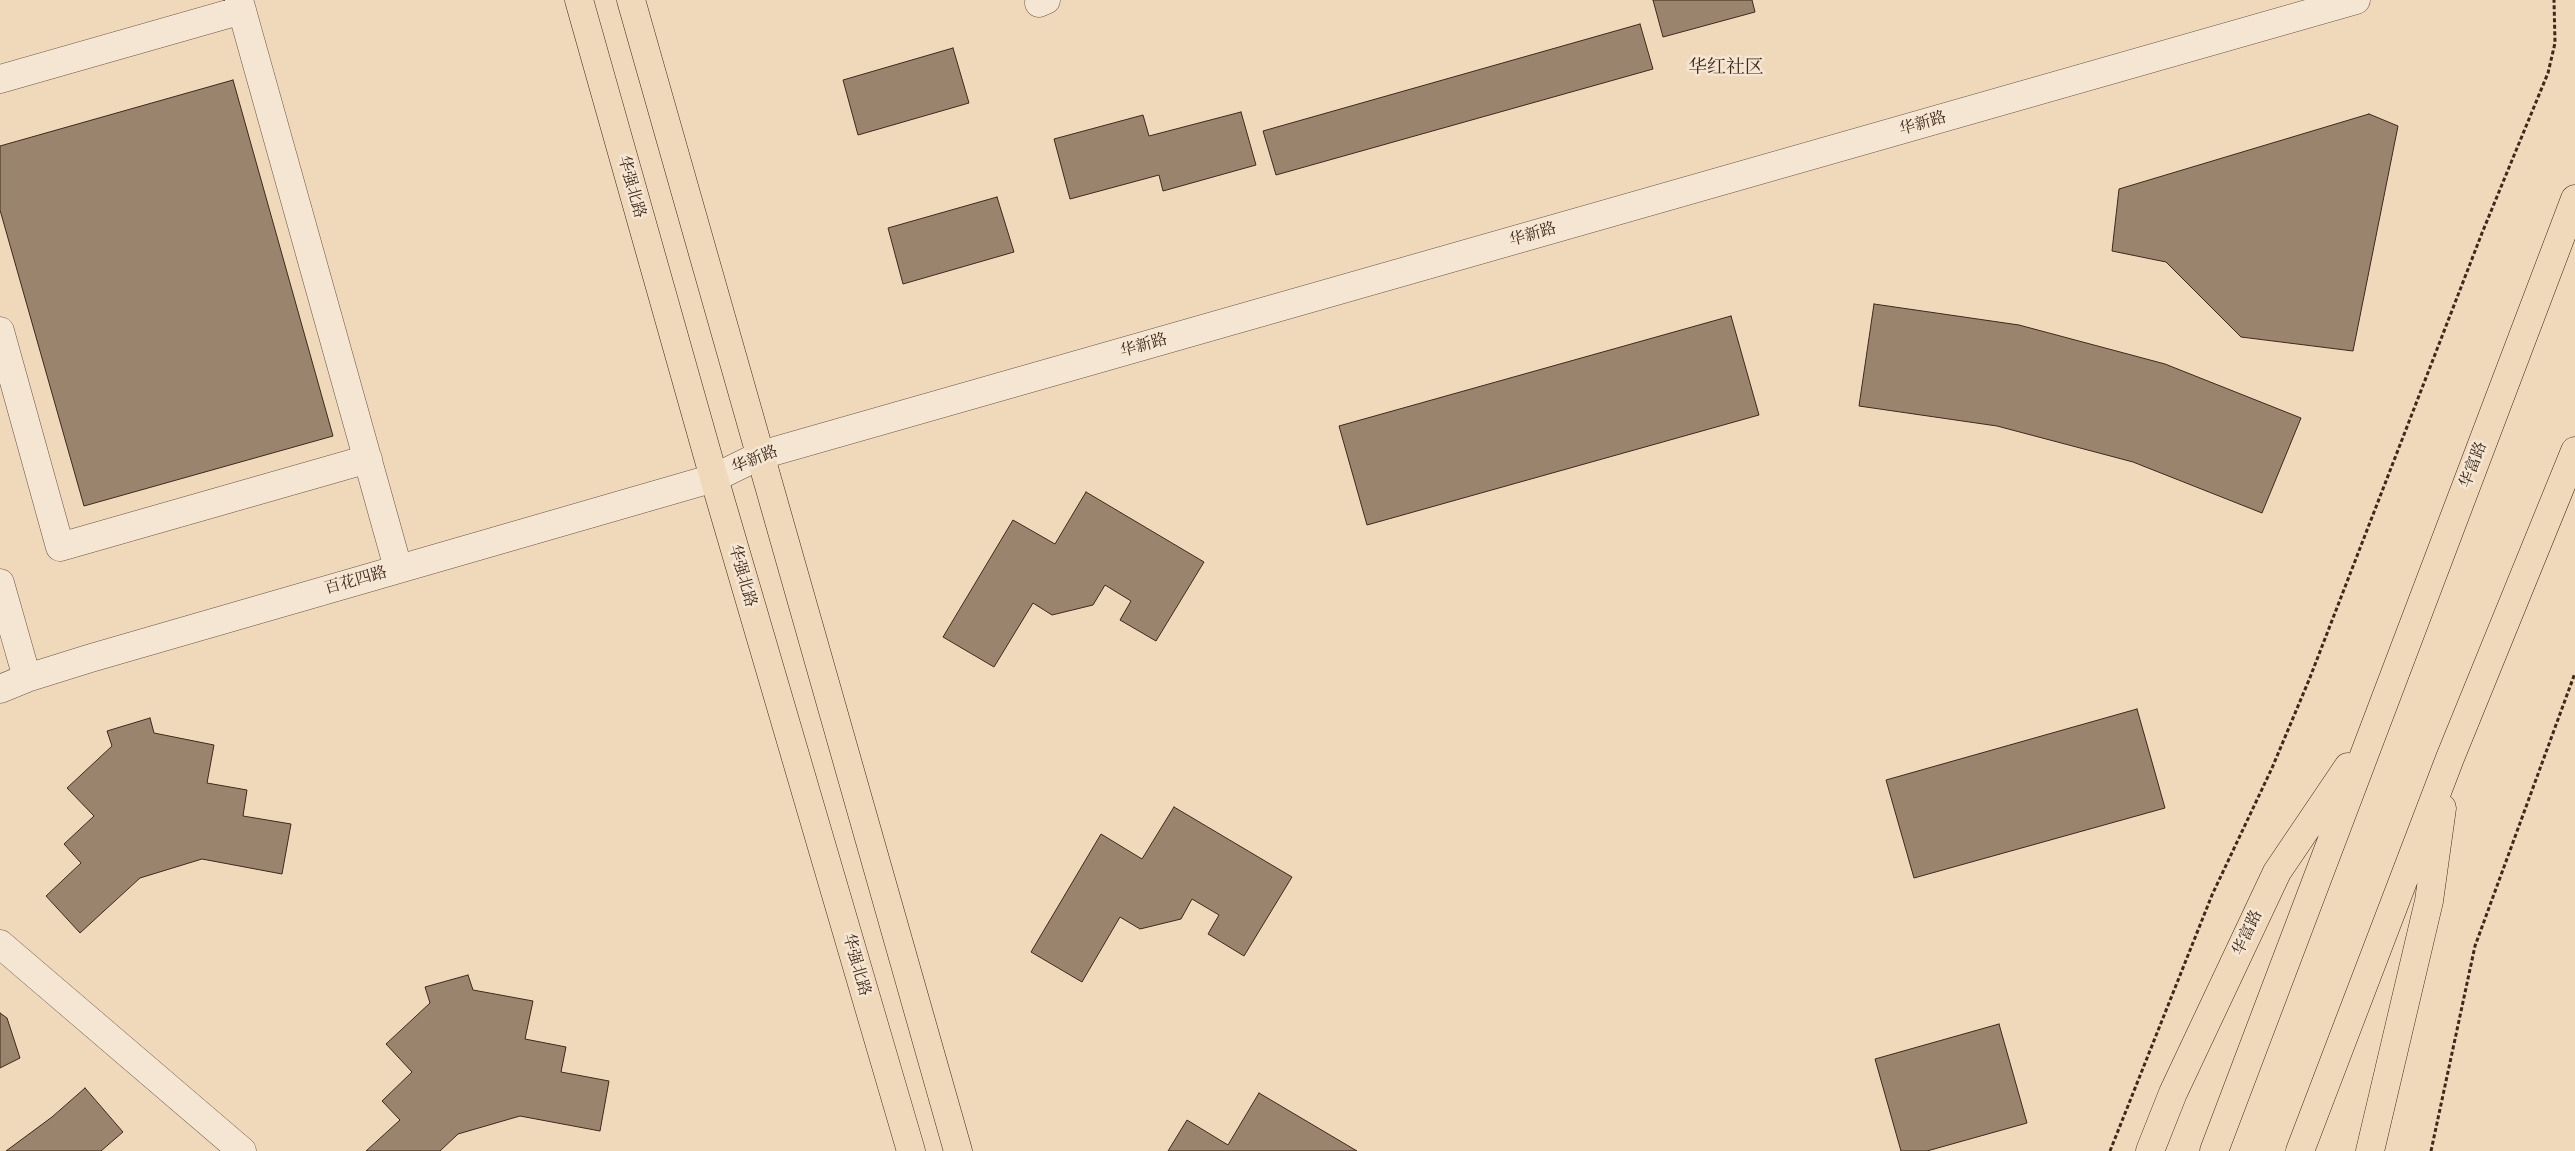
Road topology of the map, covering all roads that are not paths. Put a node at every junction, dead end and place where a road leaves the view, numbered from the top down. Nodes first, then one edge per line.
1 (579, 0) edge
2 (631, 0) edge
3 (2356, 0) edge
4 (240, 5) edge
5 (0, 79) edge
6 (2575, 199) edge
7 (0, 331) edge
8 (2575, 451) edge
9 (761, 455) junction
10 (368, 459) junction
11 (714, 478) junction
12 (2569, 484) edge
13 (398, 568) junction
14 (0, 583) edge
15 (27, 678) junction
16 (0, 689) edge
17 (2373, 731) junction
18 (2450, 758) junction
19 (0, 944) edge
20 (242, 1151) edge
21 (910, 1151) edge
22 (958, 1151) edge
23 (2150, 1151) edge
24 (2214, 1151) edge
25 (2300, 1151) edge
26 (2370, 1151) edge

1 - 11 main road, 华强北路
2 - 9 main road
3 - 9 street, 华新路
4 - 5 street
4 - 10 street
6 - 17 main road, 华富路
7 - 10 street
8 - 12 main road
9 - 11 street, 华新路
9 - 22 main road
10 - 13 street
11 - 13 street, 百花四路
11 - 21 main road, 华强北路
12 - 18 main road
13 - 15 street, 百花四路
14 - 15 street
15 - 16 street, 百花四路
17 - 23 main road, 华富路
17 - 24 main road, 华富路
18 - 25 main road
18 - 26 main road
19 - 20 street

